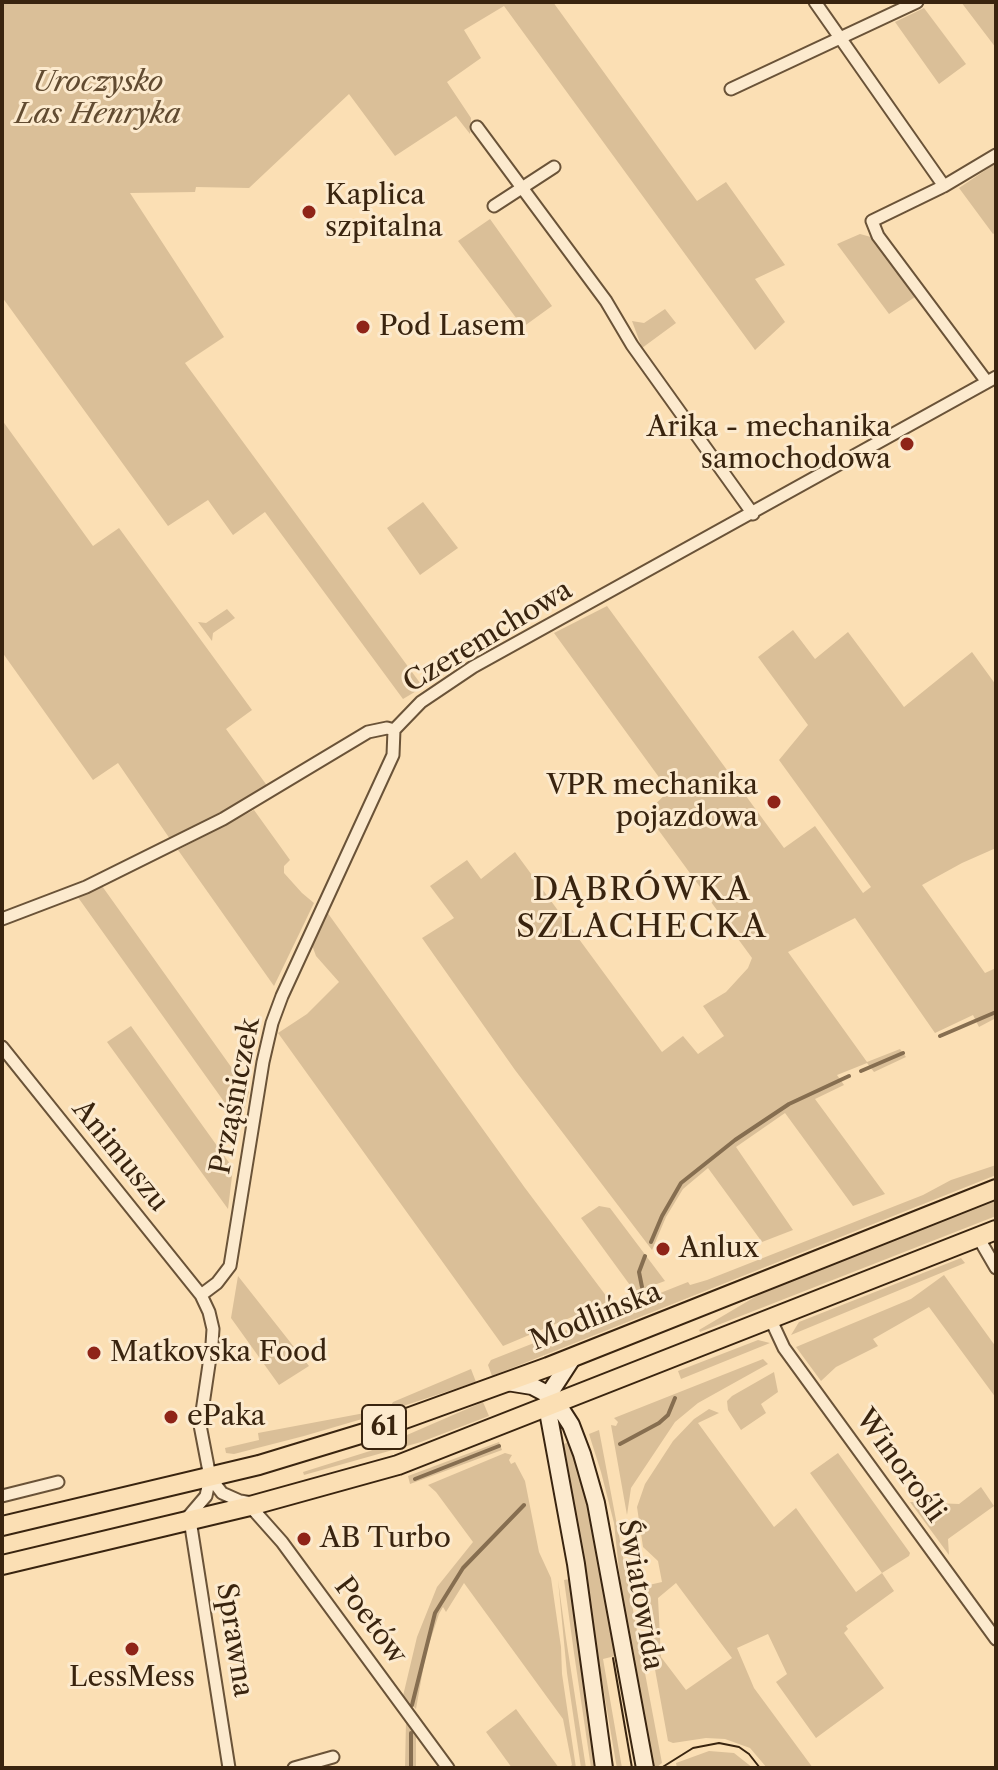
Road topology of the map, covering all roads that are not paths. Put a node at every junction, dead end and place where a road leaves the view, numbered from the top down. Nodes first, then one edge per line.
1 (815, 2) edge
2 (917, 2) edge
3 (841, 37) junction
4 (731, 89) dead end
5 (477, 127) dead end
6 (996, 155) edge
7 (554, 167) dead end
8 (944, 186) junction
9 (521, 187) junction
10 (494, 206) dead end
11 (992, 380) edge
12 (753, 514) junction
13 (394, 730) junction
14 (2, 919) edge
15 (2, 1047) edge
16 (996, 1189) edge
17 (987, 1233) edge
18 (996, 1268) edge
19 (201, 1295) junction
20 (770, 1318) junction
21 (573, 1357) junction
22 (507, 1382) junction
23 (590, 1390) junction
24 (551, 1401) junction
25 (514, 1420) junction
26 (574, 1434) junction
27 (553, 1442) junction
28 (210, 1477) junction
29 (58, 1482) dead end
30 (2, 1496) edge
31 (255, 1504) junction
32 (186, 1521) junction
33 (2, 1526) edge
34 (2, 1565) edge
35 (996, 1639) edge
36 (333, 1757) dead end
37 (229, 1768) edge
38 (294, 1768) edge
39 (448, 1768) edge
40 (604, 1768) edge
41 (645, 1768) edge

1 - 3 street
2 - 3 street
3 - 4 street
3 - 8 street
5 - 9 street
6 - 8 street
7 - 9 street
8 - 11 street
9 - 10 street
9 - 12 street
11 - 12 street, Czeremchowa
12 - 13 street, Czeremchowa
13 - 14 street, Czeremchowa
13 - 19 street, Prząśniczek
15 - 19 street, Animuszu
16 - 21 main road, Modlińska / 61
17 - 18 street
17 - 20 main road, 61
19 - 28 street
20 - 23 main road, 61
20 - 35 street, Winorośli
21 - 22 main road, Modlińska / 61
21 - 24 street
22 - 24 street
22 - 28 main road, Modlińska / 61
23 - 24 main road, 61
23 - 26 street
24 - 25 main road, 61
24 - 26 street, Światowida
24 - 27 street, Światowida
25 - 27 street
25 - 31 main road, 61
26 - 41 street, Światowida
27 - 40 street, Światowida
28 - 31 street
28 - 32 street
28 - 33 main road, Modlińska / 61
29 - 30 street
31 - 32 main road, 61
31 - 39 street, Poetów
32 - 34 main road, 61
32 - 37 street, Sprawna
36 - 38 street

